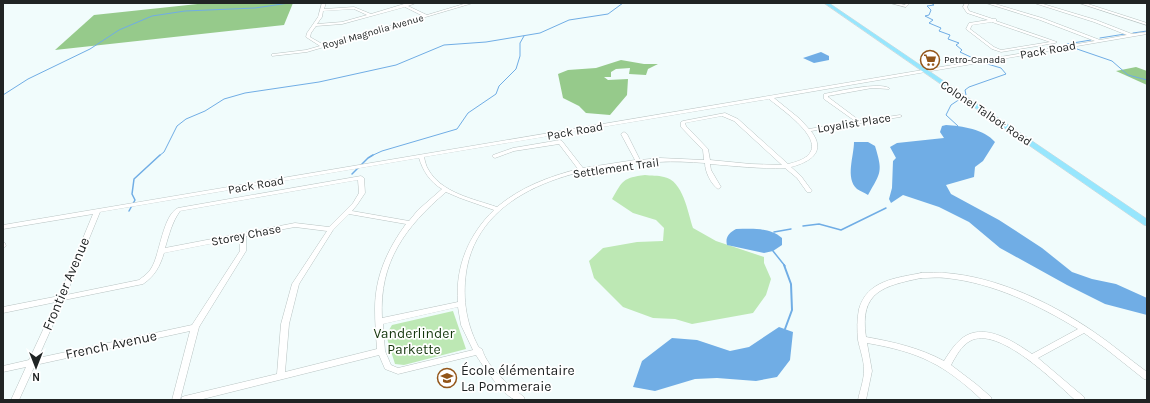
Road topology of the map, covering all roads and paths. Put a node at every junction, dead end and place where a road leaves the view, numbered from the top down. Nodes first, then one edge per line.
1 (324, 3) edge
2 (398, 3) edge
3 (414, 3) edge
4 (471, 3) edge
5 (826, 3) edge
6 (892, 3) edge
7 (908, 3) edge
8 (967, 3) edge
9 (988, 3) edge
10 (1036, 3) edge
11 (1081, 3) edge
12 (404, 6) junction
13 (322, 10) junction
14 (370, 15) junction
15 (427, 16) junction
16 (995, 20) junction
17 (316, 24) junction
18 (1147, 24) edge
19 (1147, 33) edge
20 (1132, 36) junction
21 (1101, 41) junction
22 (323, 46) junction
23 (274, 56) dead end
24 (925, 71) junction
25 (887, 88) dead end
26 (770, 97) junction
27 (900, 116) dead end
28 (858, 121) junction
29 (808, 130) junction
30 (624, 134) dead end
31 (495, 156) dead end
32 (421, 157) junction
33 (639, 162) junction
34 (708, 162) junction
35 (786, 166) junction
36 (582, 170) junction
37 (718, 187) dead end
38 (444, 190) junction
39 (809, 191) dead end
40 (497, 209) junction
41 (96, 212) junction
42 (347, 212) junction
43 (409, 223) junction
44 (1147, 223) edge
45 (3, 227) edge
46 (332, 228) junction
47 (243, 236) junction
48 (161, 251) junction
49 (61, 299) junction
50 (461, 304) junction
51 (3, 310) edge
52 (379, 322) junction
53 (195, 327) junction
54 (1084, 329) junction
55 (862, 339) junction
56 (381, 351) junction
57 (479, 351) junction
58 (1032, 358) junction
59 (30, 363) junction
60 (946, 365) junction
61 (3, 368) edge
62 (281, 375) junction
63 (1147, 377) edge
64 (15, 400) edge
65 (176, 400) edge
66 (184, 400) edge
67 (521, 400) edge
68 (862, 400) edge
69 (988, 400) edge
70 (1081, 400) edge

1 - 13 street
2 - 12 street
3 - 12 street
4 - 15 street, Royal Magnolia Avenue
5 - 24 main road, Colonel Talbot Road
6 - 7 street
8 - 16 street
9 - 21 street
10 - 20 street
11 - 18 street
12 - 14 street
12 - 15 street
13 - 14 street
13 - 17 street
14 - 17 street
15 - 22 street, Royal Magnolia Avenue
16 - 16 street
17 - 22 street
19 - 20 street, Pack Road
20 - 21 street, Pack Road
21 - 24 street, Pack Road
22 - 23 street, Royal Magnolia Avenue
24 - 26 street, Pack Road
24 - 44 main road, Colonel Talbot Road
25 - 28 street
26 - 29 street, Settlement Trail
26 - 32 street, Pack Road
27 - 28 street, Loyalist Place
28 - 29 street, Loyalist Place
29 - 35 street, Settlement Trail
30 - 33 street
31 - 36 street
32 - 38 street
32 - 41 street, Pack Road
33 - 34 street, Settlement Trail
33 - 36 street, Settlement Trail
34 - 35 street, Settlement Trail
34 - 35 street
34 - 37 street
35 - 39 street
36 - 40 street, Settlement Trail
38 - 40 street
38 - 43 street
40 - 50 street, Settlement Trail
41 - 45 street, Pack Road
41 - 49 street, Frontier Avenue
42 - 43 street
42 - 46 street
42 - 48 street
43 - 52 street
46 - 47 street, Storey Chase
46 - 62 street
47 - 48 street, Storey Chase
47 - 53 street
48 - 49 street
49 - 51 street
49 - 59 street, Frontier Avenue
50 - 52 street
50 - 57 street, Settlement Trail
52 - 56 street
53 - 59 street, French Avenue
53 - 65 street
54 - 55 street
54 - 58 street
54 - 63 street
55 - 60 street
55 - 68 street
56 - 57 street
56 - 62 street
57 - 67 street, Settlement Trail
58 - 60 street
58 - 70 street
59 - 61 street, French Avenue
59 - 64 street, Frontier Avenue
60 - 69 street
62 - 66 street

